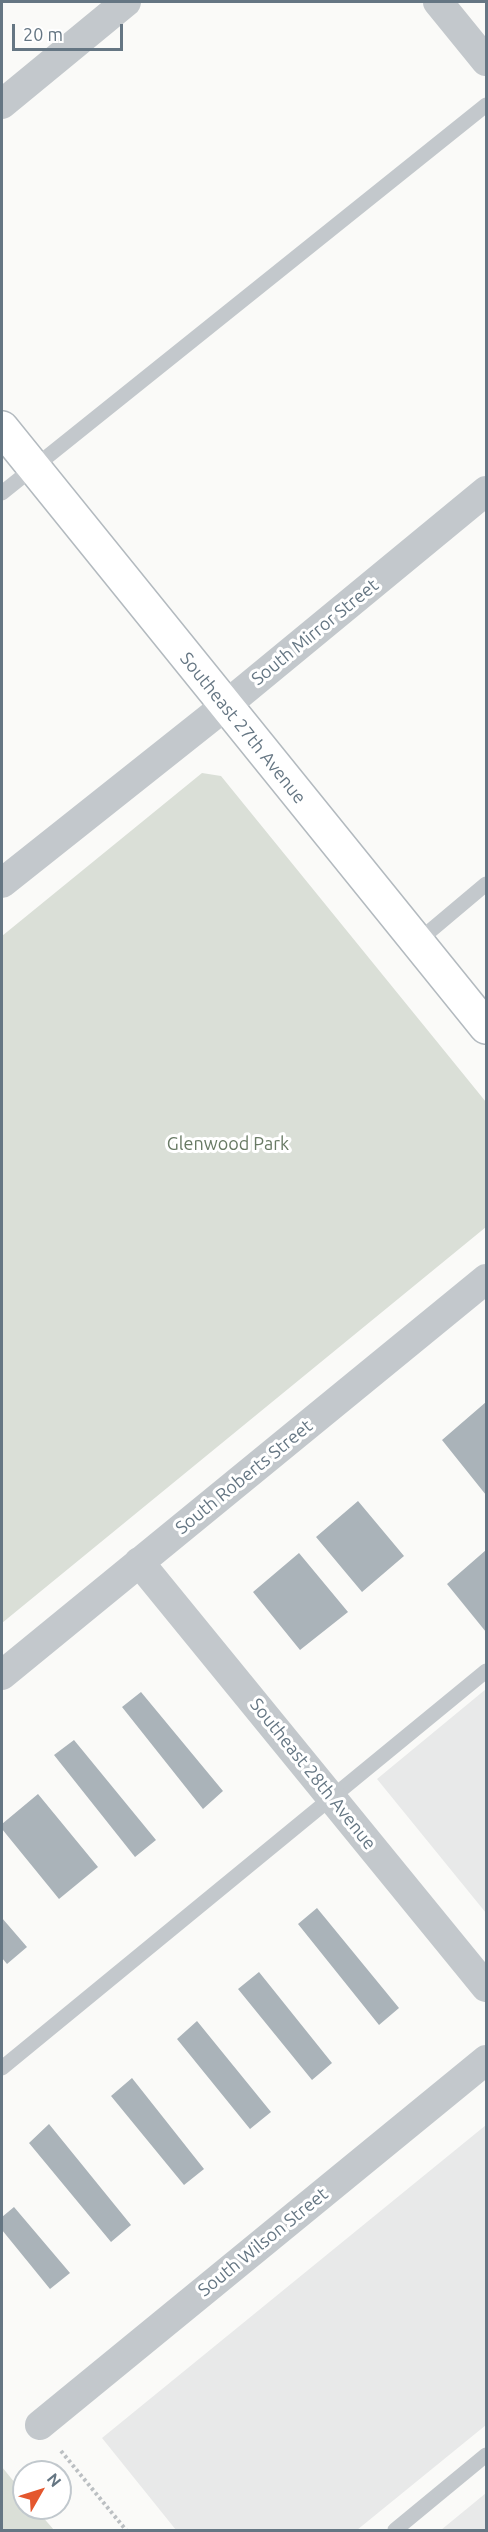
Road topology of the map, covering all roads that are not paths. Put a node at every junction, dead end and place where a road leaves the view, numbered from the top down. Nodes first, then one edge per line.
1 (126, 2) edge
2 (438, 2) edge
3 (486, 62) edge
4 (2, 104) edge
5 (486, 105) edge
6 (2, 428) edge
7 (33, 467) junction
8 (486, 491) edge
9 (2, 493) edge
10 (225, 706) junction
11 (2, 883) edge
12 (486, 884) edge
13 (417, 942) junction
14 (486, 1027) edge
15 (486, 1279) edge
16 (139, 1562) junction
17 (486, 1671) edge
18 (2, 1676) edge
19 (332, 1798) junction
20 (486, 1987) edge
21 (486, 2060) edge
22 (2, 2068) edge
23 (40, 2425) road end
24 (486, 2454) edge
25 (394, 2530) edge

1 - 4 street
2 - 3 street
5 - 7 lane
6 - 7 main road, Southeast 27th Avenue
7 - 9 lane
7 - 10 main road, Southeast 27th Avenue
8 - 10 street, South Mirror Street
10 - 11 street, South Mirror Street
10 - 13 main road, Southeast 27th Avenue
12 - 13 lane
13 - 14 main road, Southeast 27th Avenue
15 - 16 street, South Roberts Street
16 - 18 street, South Roberts Street
16 - 19 street, Southeast 28th Avenue
17 - 19 lane
19 - 20 street, Southeast 28th Avenue
19 - 22 lane
21 - 23 street, South Wilson Street
24 - 25 lane

